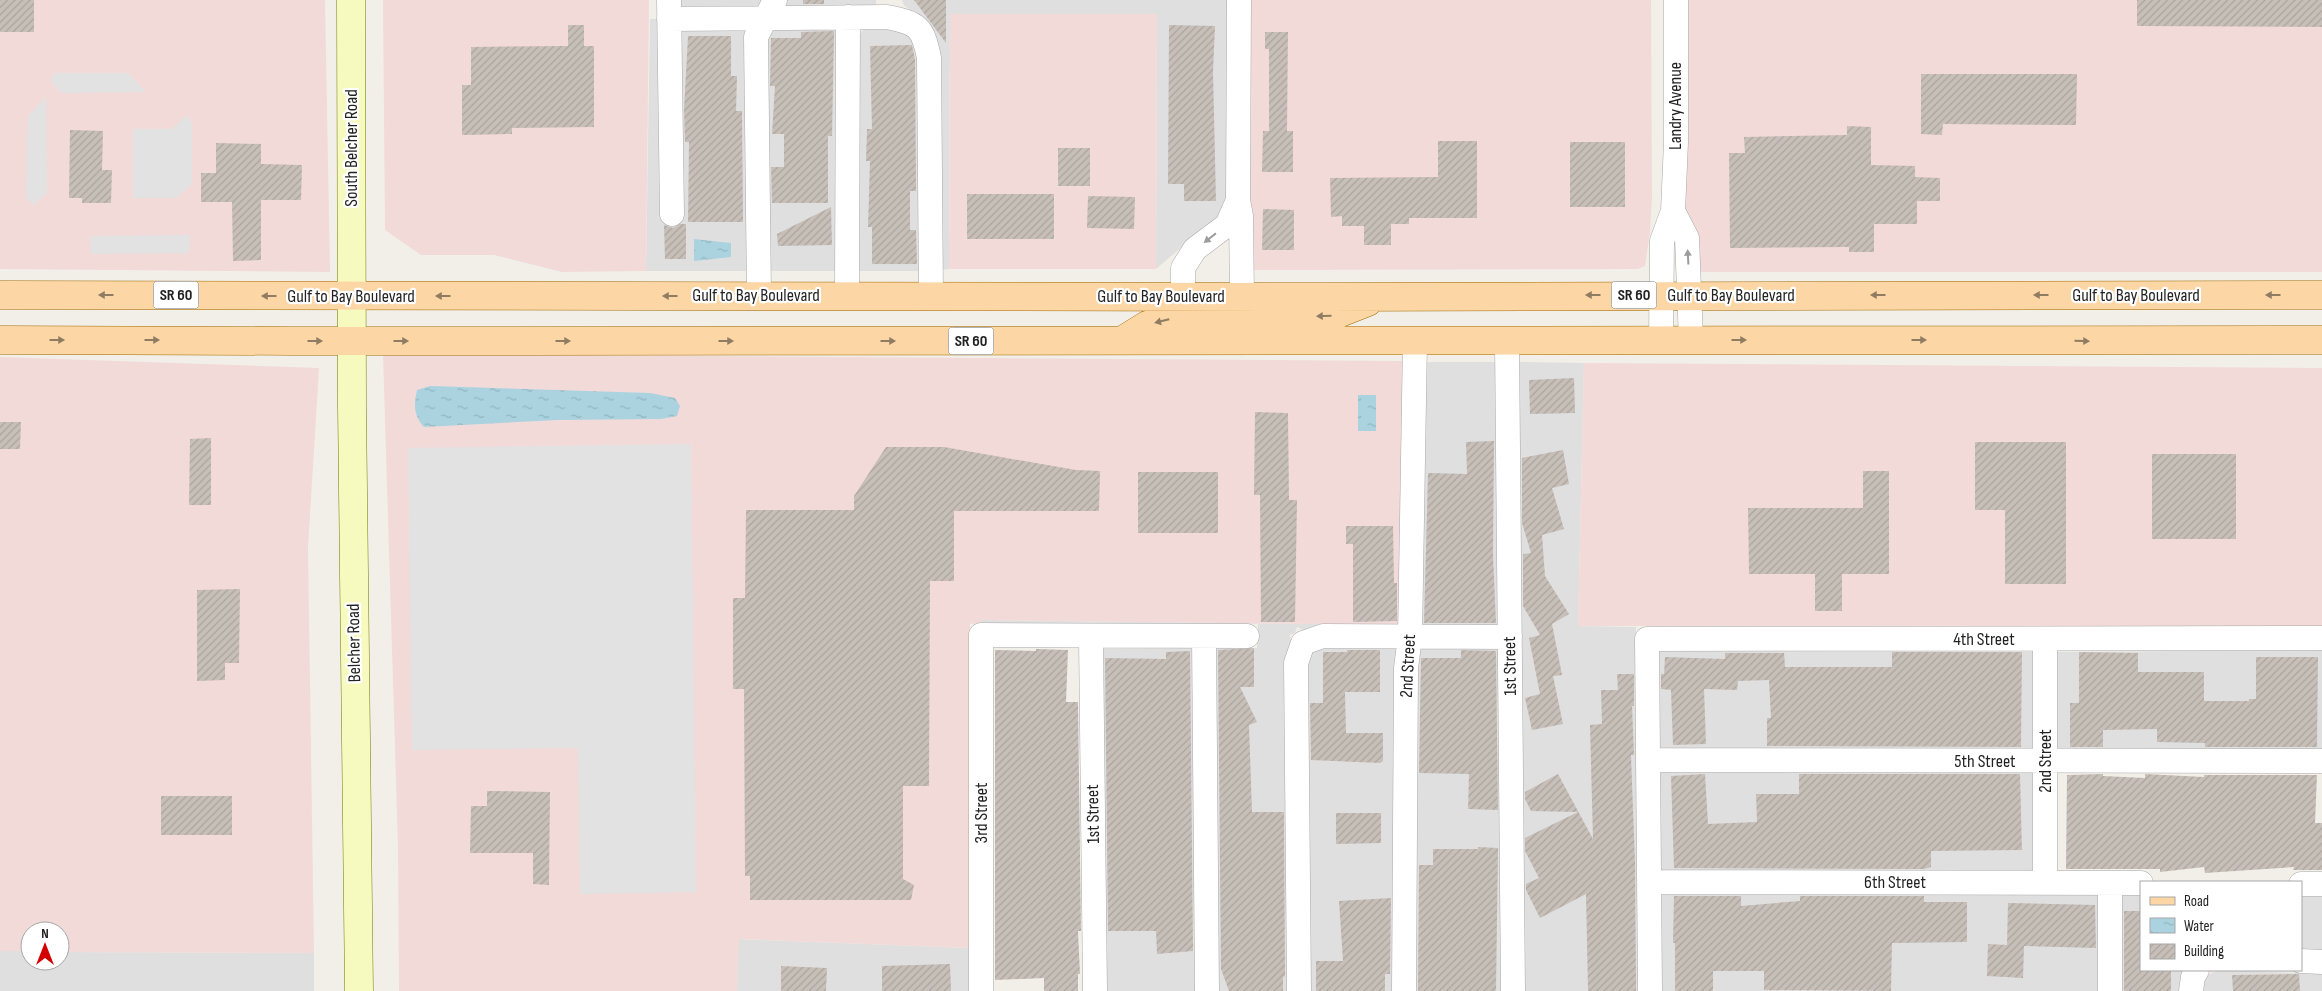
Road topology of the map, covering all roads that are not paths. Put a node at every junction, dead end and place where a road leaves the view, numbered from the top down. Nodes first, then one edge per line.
1 (351, 0) edge
2 (1239, 0) edge
3 (1676, 0) edge
4 (887, 8) edge
5 (669, 9) edge
6 (770, 9) edge
7 (848, 17) junction
8 (1238, 200) junction
9 (1673, 211) junction
10 (672, 214) dead end
11 (0, 295) edge
12 (759, 295) junction
13 (847, 295) junction
14 (931, 295) junction
15 (1183, 295) junction
16 (1386, 295) junction
17 (1661, 295) junction
18 (1689, 295) junction
19 (2322, 295) edge
20 (352, 296) junction
21 (1242, 296) junction
22 (0, 340) edge
23 (1661, 340) junction
24 (1690, 340) junction
25 (2322, 340) edge
26 (352, 341) junction
27 (1121, 341) junction
28 (1415, 341) junction
29 (1507, 341) junction
30 (1204, 636) junction
31 (1247, 636) dead end
32 (1091, 637) junction
33 (1410, 637) junction
34 (1510, 637) junction
35 (2322, 638) edge
36 (2046, 640) junction
37 (1648, 760) junction
38 (2045, 761) junction
39 (2322, 761) edge
40 (1648, 882) junction
41 (2045, 882) junction
42 (2110, 883) junction
43 (2140, 883) edge
44 (2302, 884) edge
45 (2322, 884) edge
46 (2302, 961) edge
47 (2322, 962) edge
48 (2196, 971) edge
49 (359, 991) edge
50 (981, 991) edge
51 (1095, 991) edge
52 (1207, 991) edge
53 (1298, 991) edge
54 (1404, 991) edge
55 (1513, 991) edge
56 (1650, 991) edge
57 (2110, 991) edge
58 (2191, 991) edge

1 - 20 main road, South Belcher Road
2 - 8 street
3 - 9 street, Landry Avenue
4 - 7 street
4 - 14 street
5 - 6 street
5 - 10 street
6 - 7 street
6 - 12 street
7 - 13 street
8 -> 15 street
8 - 21 street
9 - 17 street, Landry Avenue
18 -> 9 street, Landry Avenue
20 -> 11 main road, Gulf to Bay Boulevard / SR 60
12 - 13 main road, Gulf to Bay Boulevard / SR 60
12 -> 20 main road, Gulf to Bay Boulevard / SR 60
13 - 14 main road, Gulf to Bay Boulevard / SR 60
14 - 15 main road, Gulf to Bay Boulevard / SR 60
15 - 21 main road, Gulf to Bay Boulevard / SR 60
17 -> 16 main road, Gulf to Bay Boulevard / SR 60
16 - 21 main road, Gulf to Bay Boulevard / SR 60
16 -> 27 main road
17 - 18 main road, Gulf to Bay Boulevard / SR 60
17 - 23 street, Landry Avenue
19 -> 18 main road, Gulf to Bay Boulevard / SR 60
18 - 24 street, Landry Avenue
20 - 26 main road, Belcher Road
22 -> 26 main road, SR 60
23 - 24 main road, SR 60
23 - 29 main road, SR 60
24 -> 25 main road, SR 60
26 -> 27 main road, SR 60
26 - 49 main road, Belcher Road
27 - 28 main road, SR 60
28 - 29 main road, SR 60
28 - 33 street, 2nd Street
29 - 34 street, 1st Street
30 - 31 street
30 - 32 street
30 - 52 street
32 - 50 street, 3rd Street
32 - 51 street, 1st Street
33 - 34 street
33 - 53 street
33 - 54 street, 2nd Street
34 - 55 street, 1st Street
35 - 36 street, 4th Street
36 - 37 street, 4th Street
36 - 38 street, 2nd Street
37 - 38 street, 5th Street
37 - 40 street
38 - 39 street, 5th Street
38 - 41 street, 2nd Street
40 - 41 street, 6th Street
40 - 56 street
41 - 42 street, 6th Street
42 - 43 street, 6th Street
42 - 57 street
44 - 45 street
46 - 47 street
48 - 58 street

